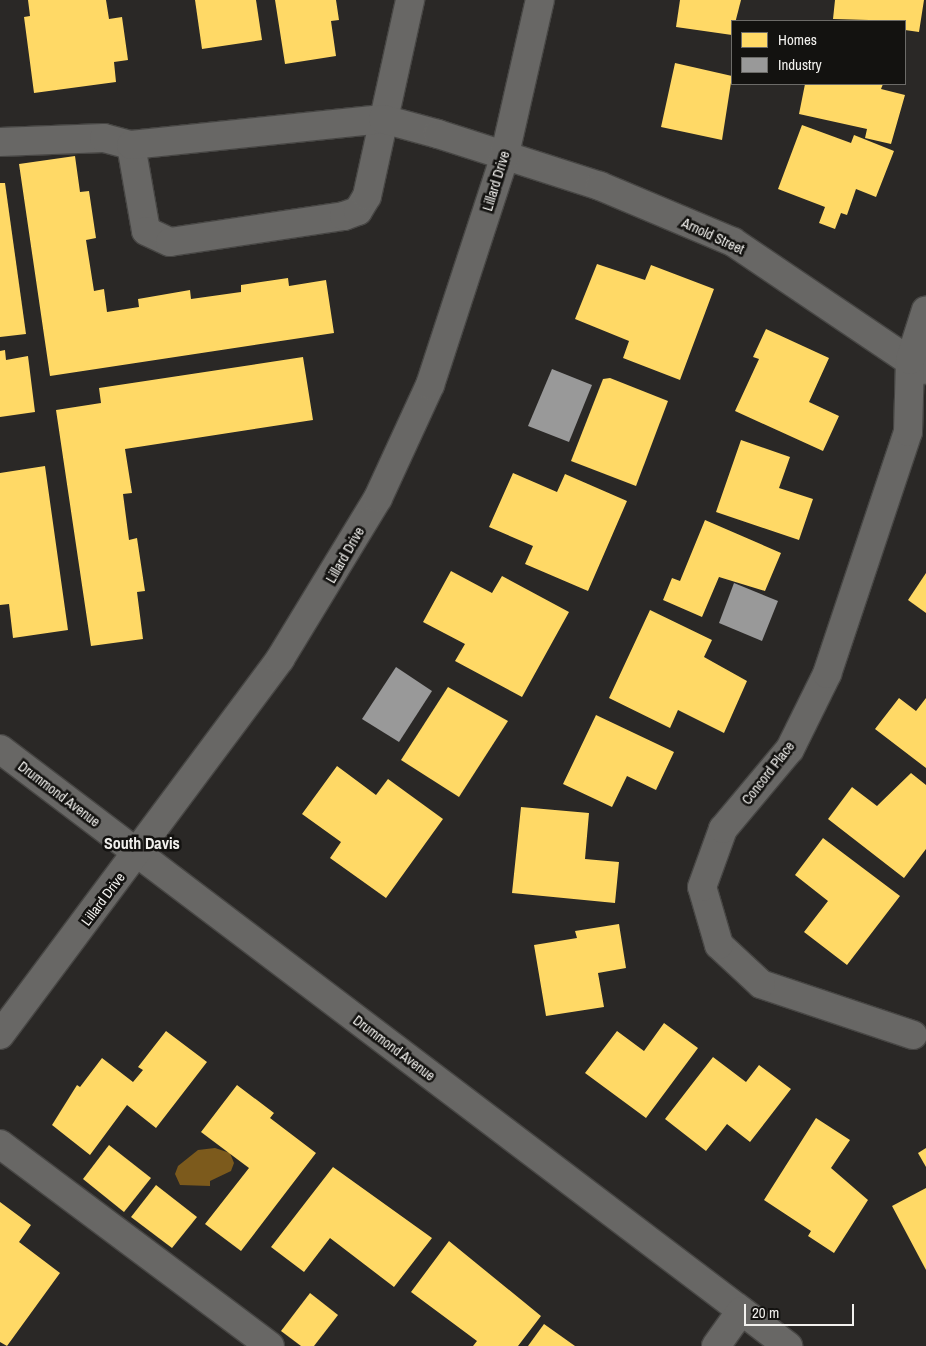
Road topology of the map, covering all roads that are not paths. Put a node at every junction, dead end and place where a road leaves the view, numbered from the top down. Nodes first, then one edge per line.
1 (410, 0) edge
2 (540, 0) edge
3 (383, 119) junction
4 (0, 142) edge
5 (131, 145) junction
6 (504, 158) junction
7 (926, 310) edge
8 (918, 366) edge
9 (0, 749) edge
10 (138, 853) junction
11 (0, 1035) edge
12 (914, 1036) dead end
13 (0, 1144) edge
14 (741, 1311) junction
15 (270, 1346) edge
16 (716, 1346) edge
17 (788, 1346) edge

1 - 3 street
2 - 6 street, Lillard Drive
3 - 5 street
3 - 5 street
3 - 6 street, Arnold Street
4 - 5 street
6 - 8 street, Arnold Street
6 - 10 street, Lillard Drive
7 - 8 street, Concord Place
8 - 12 street, Concord Place
9 - 10 street, Drummond Avenue
10 - 11 street, Lillard Drive
10 - 14 street, Drummond Avenue
13 - 15 street
14 - 16 street
14 - 17 street, Drummond Avenue

